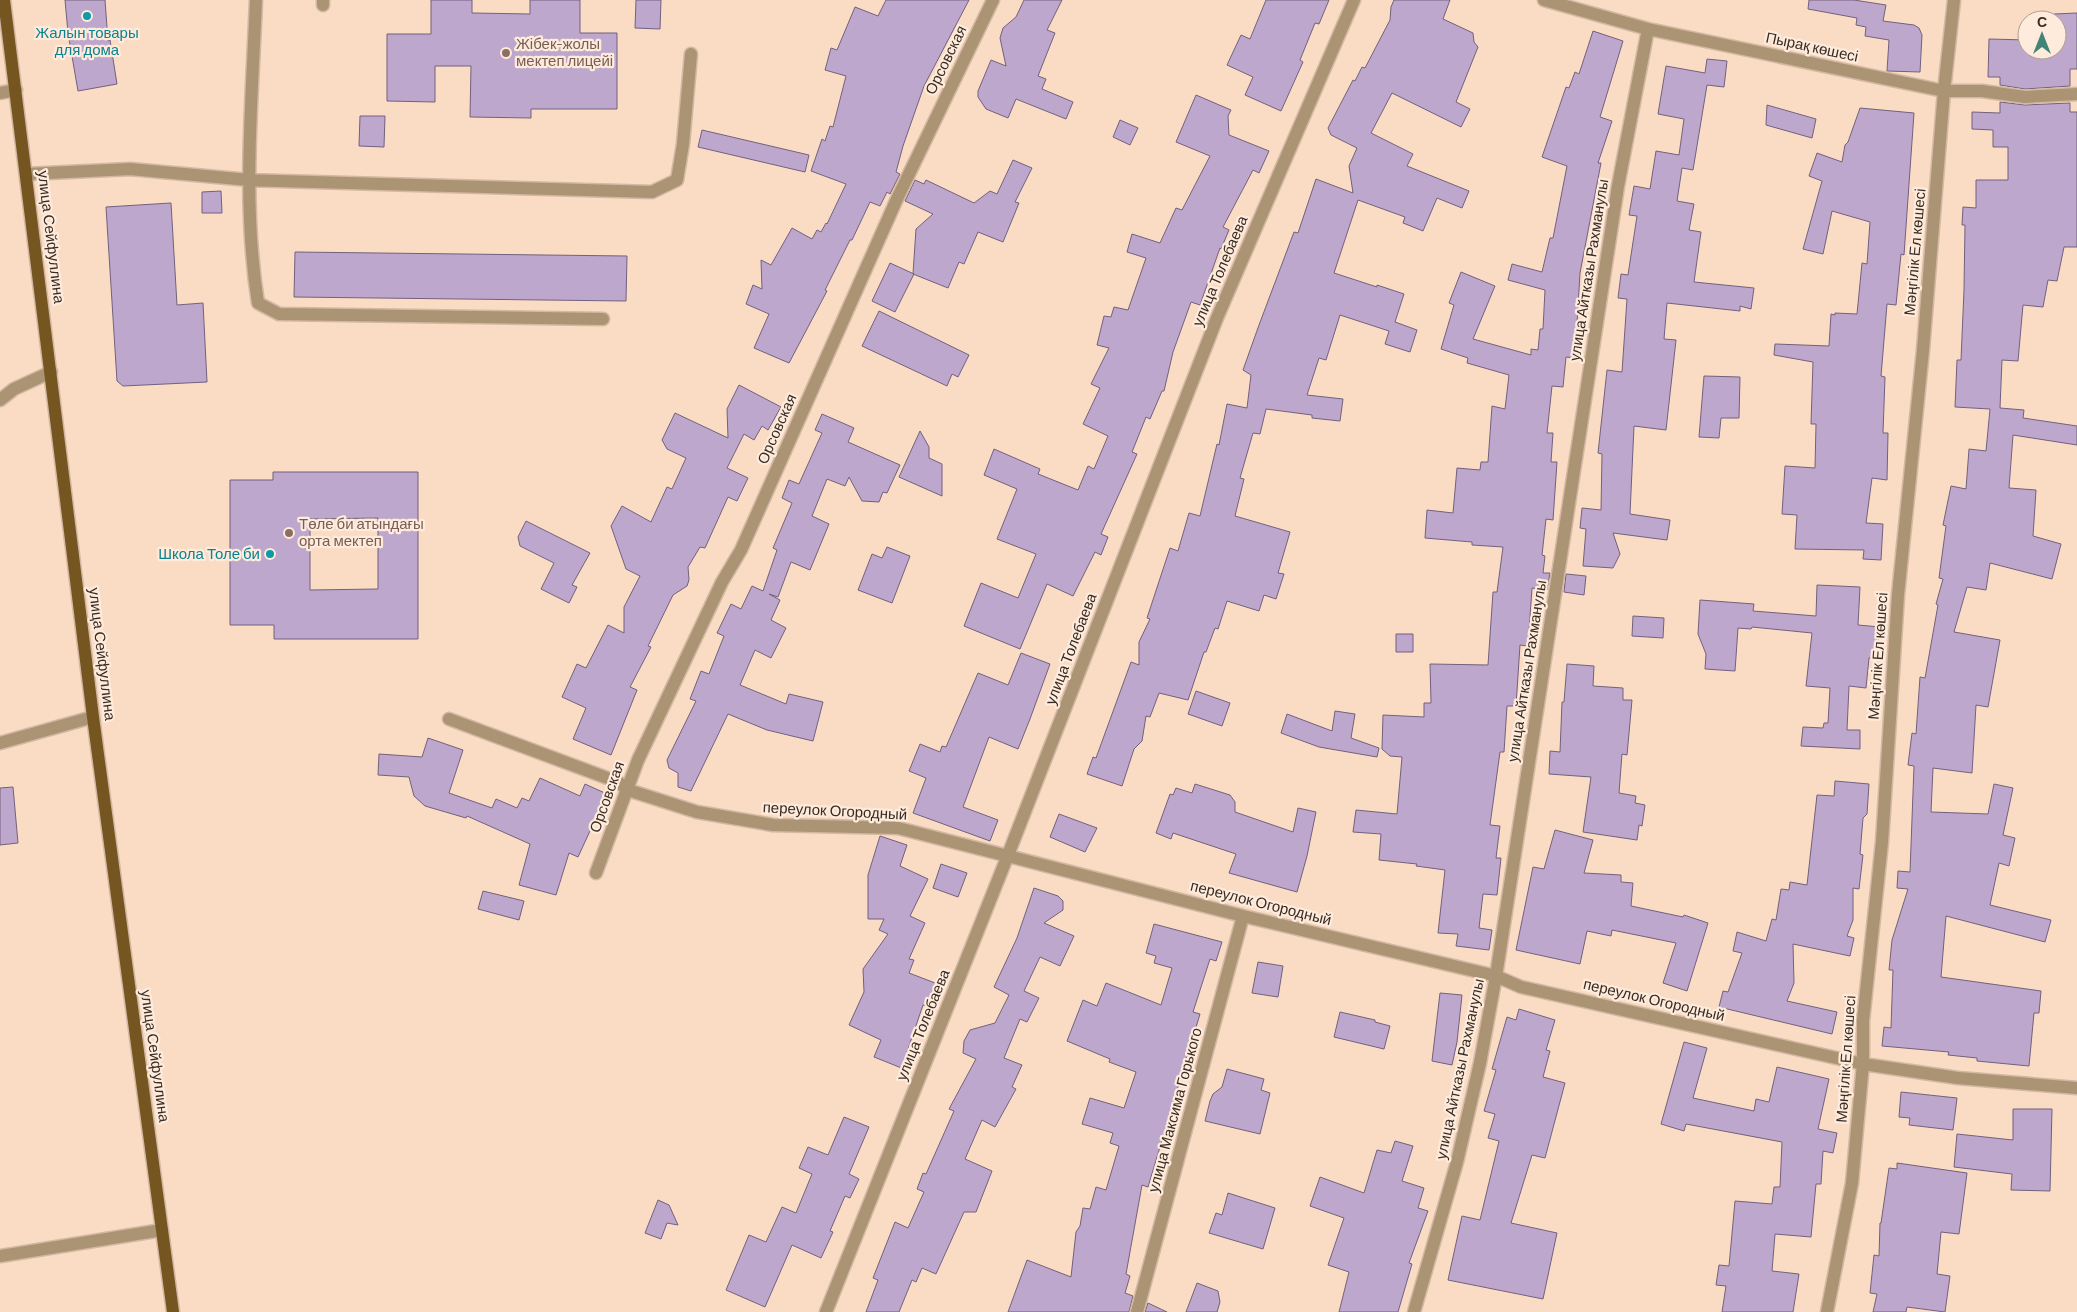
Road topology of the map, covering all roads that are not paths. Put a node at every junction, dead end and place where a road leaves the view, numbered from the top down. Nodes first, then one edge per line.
1 (4, 0) edge
2 (256, 0) edge
3 (993, 0) edge
4 (1354, 0) edge
5 (1544, 0) edge
6 (1954, 0) edge
7 (1648, 29) junction
8 (691, 54) dead end
9 (16, 90) junction
10 (1944, 91) junction
11 (0, 93) edge
12 (2077, 94) edge
13 (27, 174) junction
14 (249, 180) junction
15 (603, 318) dead end
16 (51, 372) junction
17 (0, 400) edge
18 (94, 717) junction
19 (449, 719) dead end
20 (0, 743) edge
21 (628, 790) junction
22 (1008, 855) junction
23 (596, 873) dead end
24 (1243, 916) junction
25 (1496, 976) junction
26 (1863, 1064) junction
27 (2077, 1088) edge
28 (162, 1230) junction
29 (0, 1256) edge
30 (173, 1312) edge
31 (826, 1312) edge
32 (1137, 1312) edge
33 (1414, 1312) edge
34 (1827, 1312) edge

1 - 9 main road, улица Сейфуллина
2 - 14 street
3 - 21 street, Орсовская
4 - 22 street, улица Толебаева
5 - 7 street, Пырақ көшесі
6 - 10 street, Мәңгілік Ел көшесі
7 - 10 street, Пырақ көшесі
7 - 25 street, улица Айтказы Рахманулы
8 - 14 street
9 - 11 street
9 - 13 main road, улица Сейфуллина
10 - 12 street, Пырақ көшесі
10 - 26 street, Мәңгілік Ел көшесі
13 - 14 street
13 - 16 main road, улица Сейфуллина
14 - 15 street
16 - 17 street
16 - 18 main road, улица Сейфуллина
18 - 20 street
18 - 28 main road, улица Сейфуллина
19 - 21 street, переулок Огородный
21 - 22 street, переулок Огородный
21 - 23 street, Орсовская
22 - 24 street, переулок Огородный
22 - 31 street, улица Толебаева
24 - 25 street, переулок Огородный
24 - 32 street, улица Максима Горького
25 - 26 street, переулок Огородный
25 - 33 street, улица Айтказы Рахманулы
26 - 27 street, переулок Огородный
26 - 34 street, Мәңгілік Ел көшесі
28 - 29 street
28 - 30 main road, улица Сейфуллина

